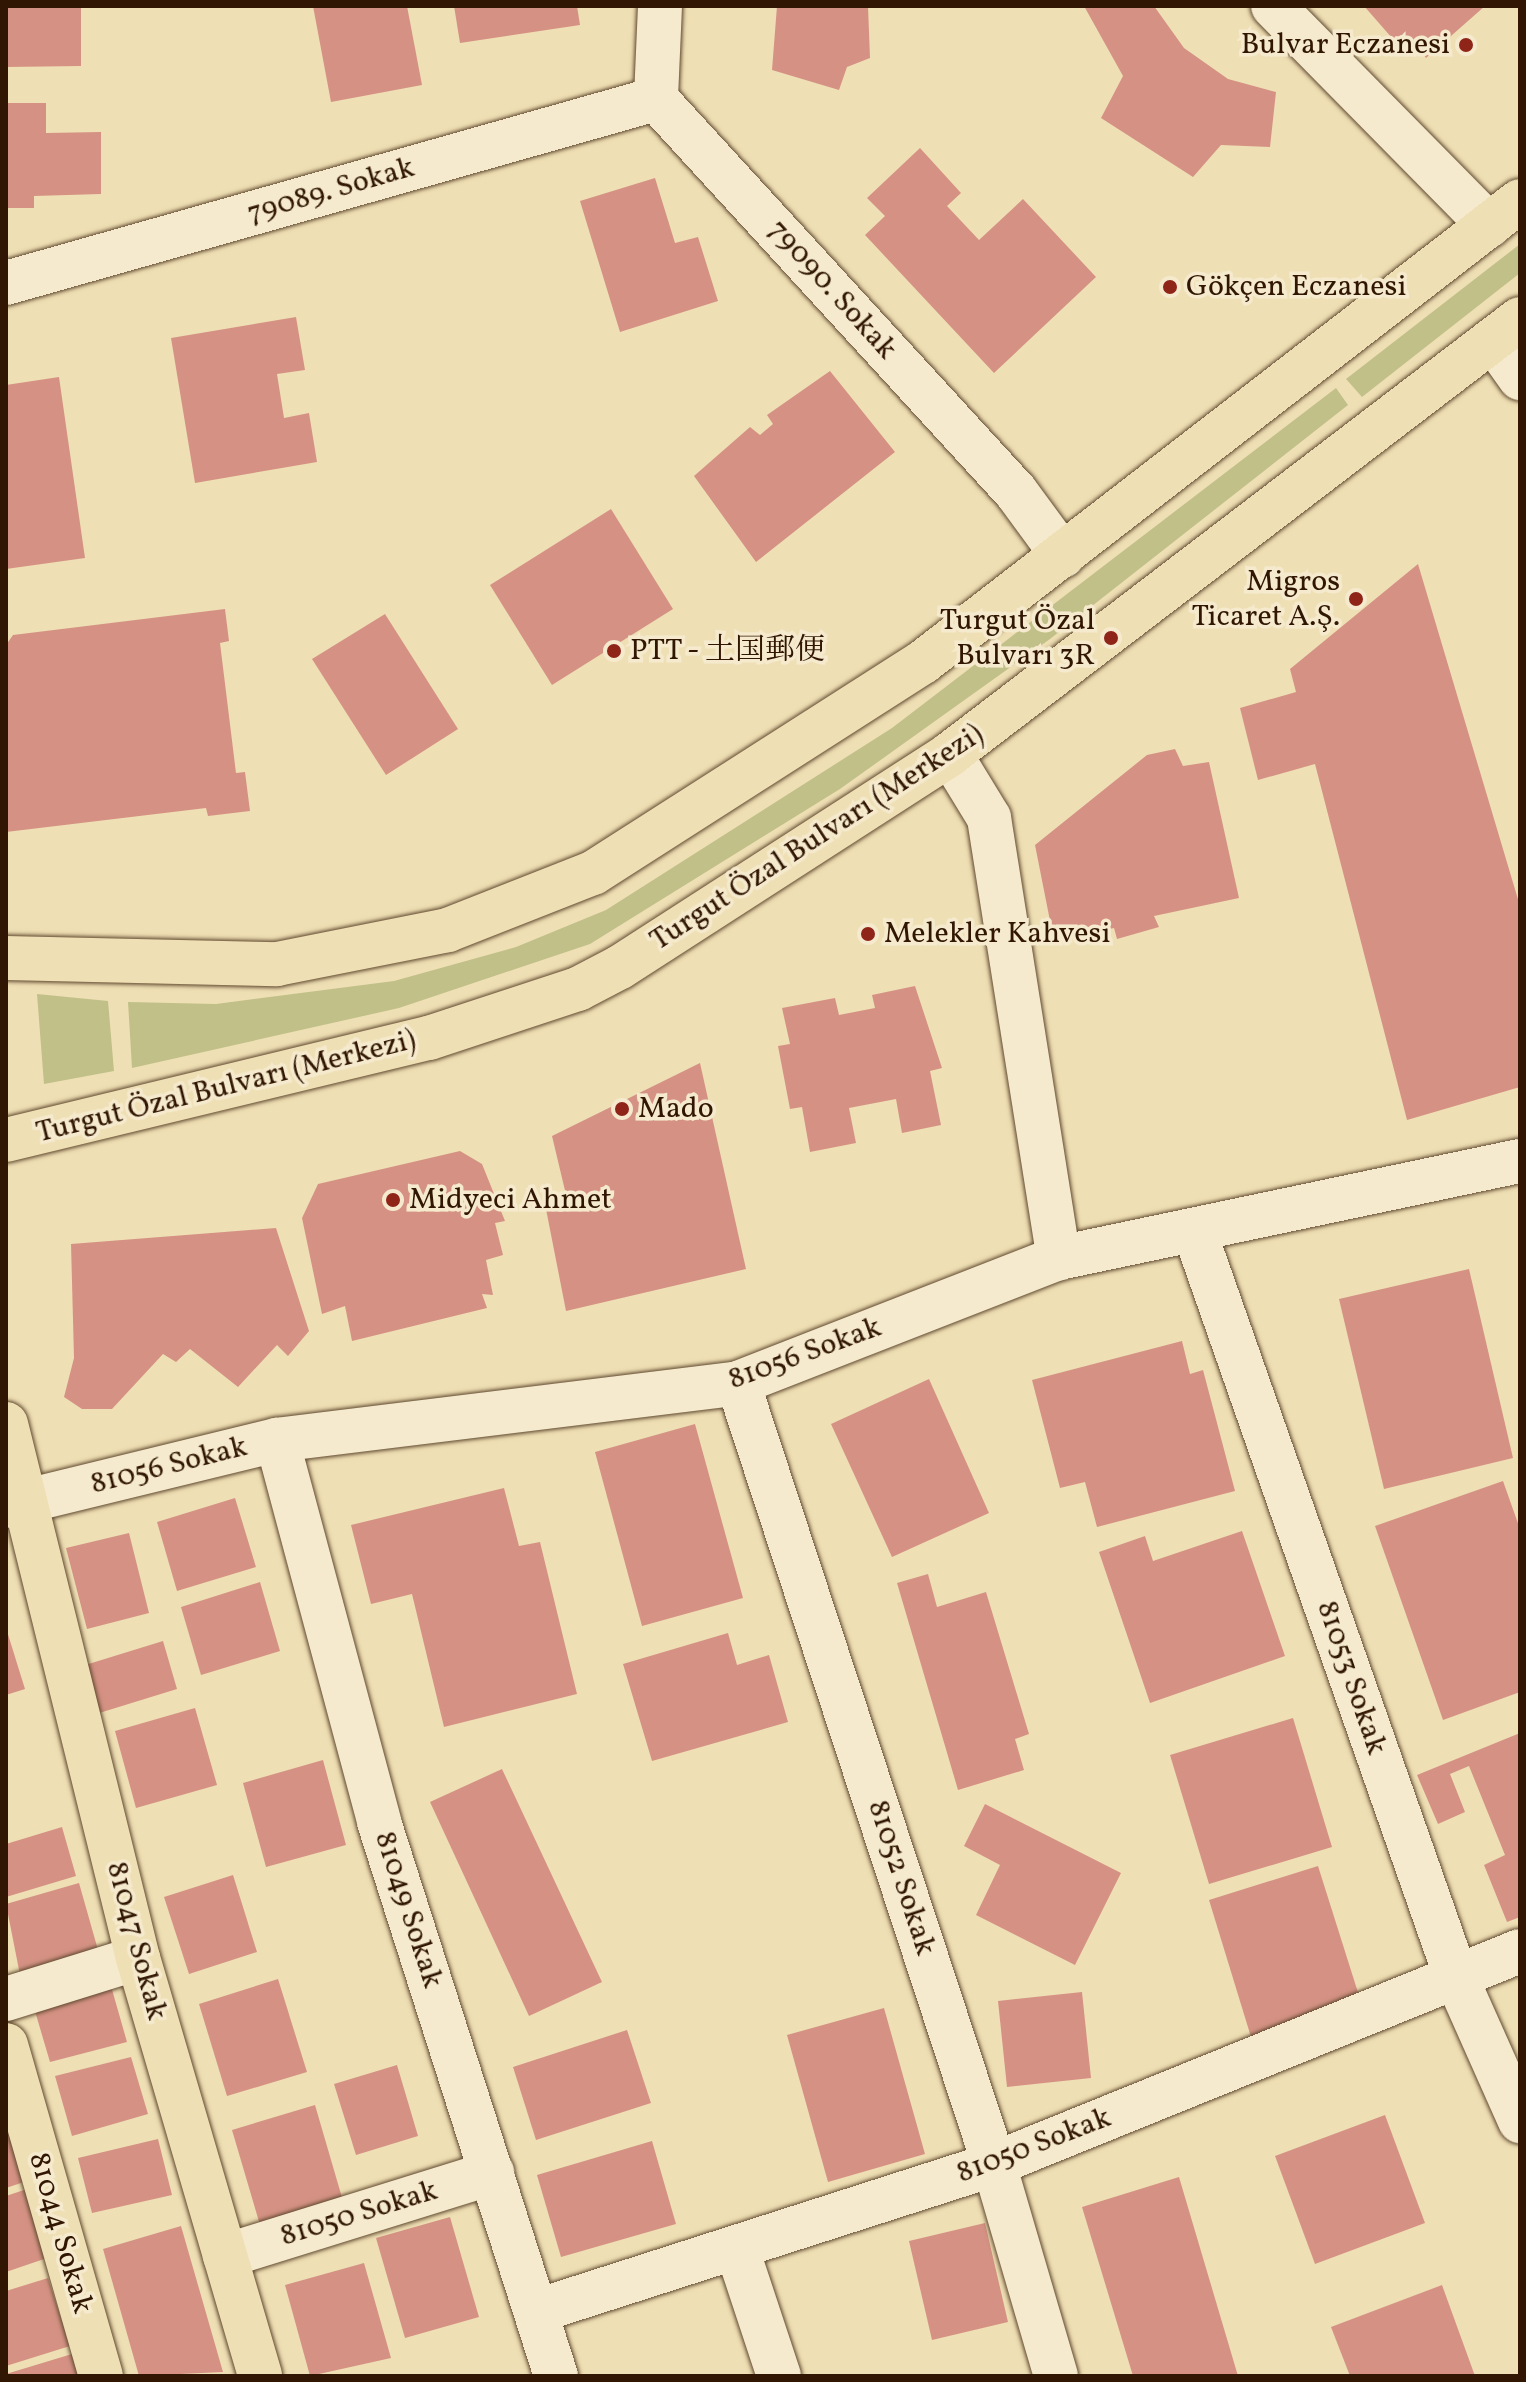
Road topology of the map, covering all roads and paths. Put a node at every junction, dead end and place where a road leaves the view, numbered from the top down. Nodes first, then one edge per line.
1 (660, 6) edge
2 (1273, 6) edge
3 (656, 99) junction
4 (1505, 213) edge
5 (6, 283) edge
6 (1507, 329) edge
7 (1520, 378) edge
8 (1063, 556) junction
9 (950, 754) junction
10 (6, 958) edge
11 (6, 1140) edge
12 (1520, 1161) edge
13 (1194, 1230) junction
14 (1059, 1258) junction
15 (738, 1383) junction
16 (6, 1424) edge
17 (277, 1440) junction
18 (18, 1503) edge
19 (1520, 1951) edge
20 (138, 1958) junction
21 (1456, 1977) junction
22 (6, 1999) edge
23 (6, 2045) edge
24 (1520, 2121) edge
25 (994, 2164) junction
26 (492, 2173) junction
27 (737, 2249) junction
28 (225, 2256) junction
29 (537, 2311) junction
30 (101, 2376) edge
31 (260, 2376) edge
32 (556, 2376) edge
33 (779, 2376) edge
34 (1056, 2376) edge

1 - 3 street
2 - 4 street
3 - 5 street, 79089. Sokak
3 - 8 street, 79090. Sokak
4 - 8 main road
6 - 7 street
6 - 9 main road, Turgut Özal Bulvarı (Merkezi)
8 - 10 main road
9 - 11 main road, Turgut Özal Bulvarı (Merkezi)
9 - 14 street
12 - 13 street, 81056 Sokak
13 - 14 street, 81056 Sokak
13 - 21 street, 81053 Sokak
14 - 15 street, 81056 Sokak
15 - 17 street, 81056 Sokak
15 - 25 street, 81052 Sokak
16 - 18 main road, 81047 Sokak
17 - 18 street, 81056 Sokak
17 - 26 street, 81049 Sokak
18 - 20 main road, 81047 Sokak
19 - 21 street, 81050 Sokak
20 - 22 street
20 - 28 main road, 81047 Sokak
21 - 24 street, 81053 Sokak
21 - 25 street, 81050 Sokak
23 - 30 main road, 81044 Sokak
25 - 27 street, 81050 Sokak
25 - 34 street, 81052 Sokak
26 - 28 street, 81050 Sokak
26 - 29 street, 81049 Sokak
27 - 29 street, 81050 Sokak
27 - 33 street
28 - 31 main road, 81047 Sokak
29 - 32 street, 81049 Sokak

